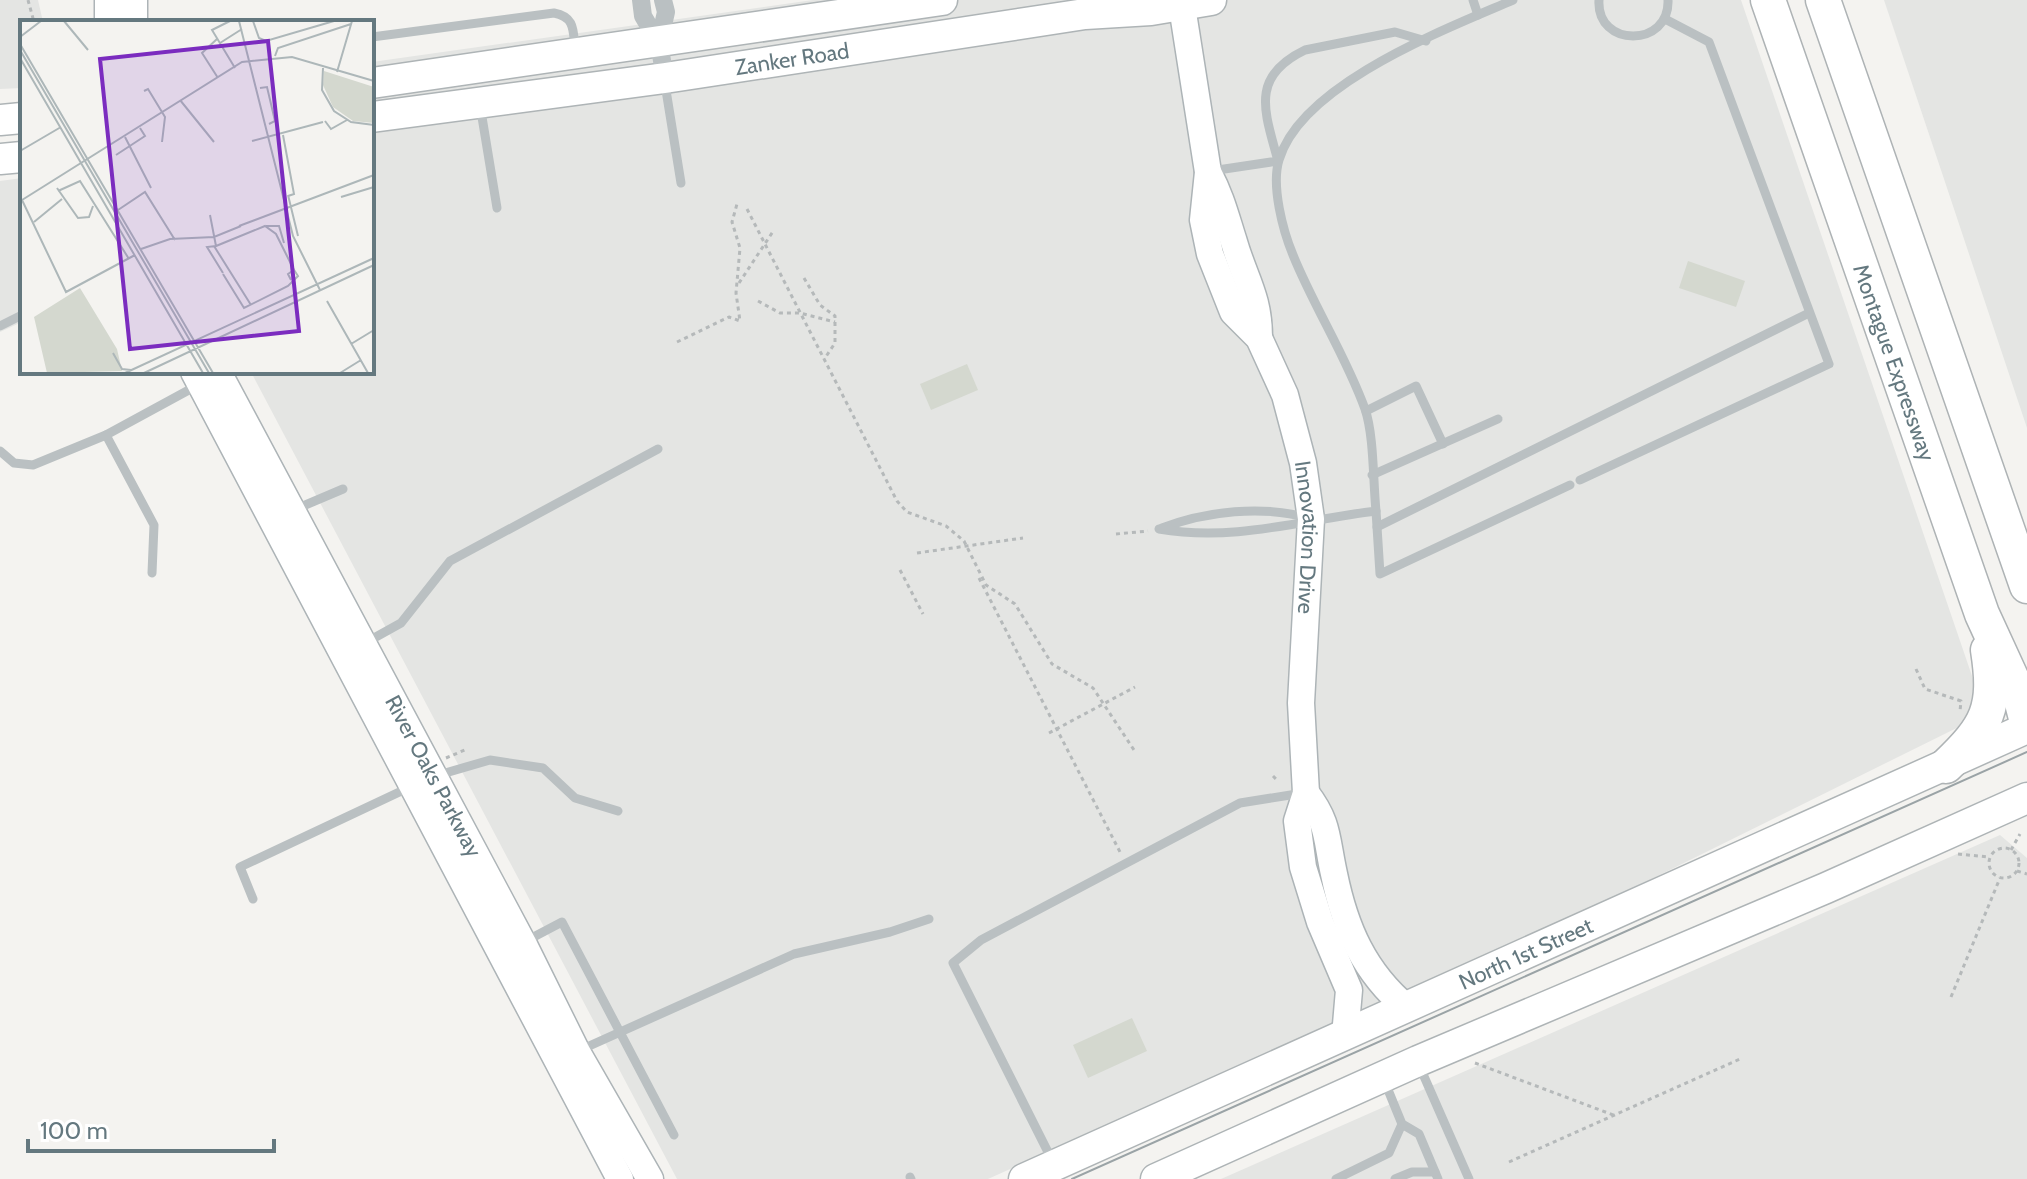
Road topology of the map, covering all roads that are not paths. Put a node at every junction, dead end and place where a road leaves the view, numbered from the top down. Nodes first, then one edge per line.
1 (641, 0) edge
2 (663, 0) edge
3 (942, 0) edge
4 (1473, 0) edge
5 (1513, 0) edge
6 (1599, 0) edge
7 (1668, 0) edge
8 (1768, 0) edge
9 (1823, 0) edge
10 (1192, 2) edge
11 (1478, 15) junction
12 (1665, 19) junction
13 (374, 37) edge
14 (1426, 41) junction
15 (659, 43) junction
16 (575, 56) junction
17 (665, 78) junction
18 (374, 83) edge
19 (479, 104) junction
20 (374, 117) edge
21 (20, 118) edge
22 (0, 120) edge
23 (1278, 161) junction
24 (1208, 172) junction
25 (681, 183) dead end
26 (497, 208) dead end
27 (1809, 313) junction
28 (20, 316) edge
29 (0, 326) edge
30 (208, 376) edge
31 (1366, 411) junction
32 (1498, 419) dead end
33 (106, 435) junction
34 (1443, 444) junction
35 (658, 449) dead end
36 (0, 451) edge
37 (1372, 475) junction
38 (1580, 480) dead end
39 (1570, 485) dead end
40 (343, 489) dead end
41 (1376, 511) junction
42 (283, 516) junction
43 (1311, 519) junction
44 (1377, 527) junction
45 (152, 573) dead end
46 (2027, 586) edge
47 (1982, 614) junction
48 (354, 649) junction
49 (2027, 725) edge
50 (1946, 766) junction
51 (430, 773) junction
52 (1306, 793) junction
53 (2027, 798) edge
54 (618, 811) dead end
55 (253, 899) dead end
56 (929, 919) dead end
57 (513, 948) junction
58 (1407, 1008) junction
59 (620, 1032) junction
60 (1345, 1036) junction
61 (568, 1057) junction
62 (1418, 1061) junction
63 (1383, 1077) junction
64 (1402, 1124) junction
65 (674, 1135) dead end
66 (1055, 1165) junction
67 (1436, 1175) edge
68 (620, 1179) edge
69 (650, 1179) edge
70 (1024, 1179) edge
71 (1156, 1179) edge
72 (1336, 1179) edge
73 (1395, 1179) edge
74 (1469, 1179) edge

1 - 15 street
2 - 15 street
3 - 15 main road, Zanker Road
4 - 11 lane
5 - 11 lane
6 - 12 lane
7 - 12 lane
8 - 47 highway, Montague Expressway
9 - 46 highway
10 - 17 main road, Zanker Road
10 - 24 street, Innovation Drive
11 - 14 lane
12 - 27 lane
13 - 16 lane
14 - 23 lane
14 - 23 lane
15 - 16 main road, Zanker Road
15 - 17 street
16 - 18 main road, Zanker Road
17 - 19 main road, Zanker Road
17 - 25 lane
19 - 20 main road, Zanker Road
19 - 26 lane
21 - 22 main road
23 - 24 lane
23 - 31 lane
24 - 43 street, Innovation Drive
27 - 38 lane
27 - 44 lane
28 - 29 lane
30 - 33 lane
30 - 42 street, River Oaks Parkway
31 - 34 lane
31 - 37 lane
32 - 34 lane
33 - 36 lane
33 - 45 lane
34 - 37 lane
35 - 48 lane
37 - 41 lane
39 - 44 lane
40 - 42 lane
41 - 43 lane
41 - 44 lane
42 - 48 street, River Oaks Parkway
43 - 43 lane
43 - 52 street, Innovation Drive
47 - 49 highway, Montague Expressway
47 - 50 highway
48 - 51 street, River Oaks Parkway
49 - 50 main road, North 1st Street
50 - 58 main road, North 1st Street
51 - 54 lane
51 - 55 lane
51 - 57 street, River Oaks Parkway
52 - 58 street, Innovation Drive
52 - 60 street, Innovation Drive
52 - 66 lane
53 - 62 main road
56 - 59 lane
57 - 59 lane
57 - 61 street, River Oaks Parkway
58 - 60 main road, North 1st Street
59 - 61 lane
59 - 65 lane
60 - 66 main road, North 1st Street
61 - 68 street, River Oaks Parkway
61 - 69 street, River Oaks Parkway
62 - 63 main road
62 - 74 lane
63 - 64 lane
63 - 71 main road
64 - 67 lane
64 - 72 lane
66 - 70 main road, North 1st Street
67 - 73 lane

